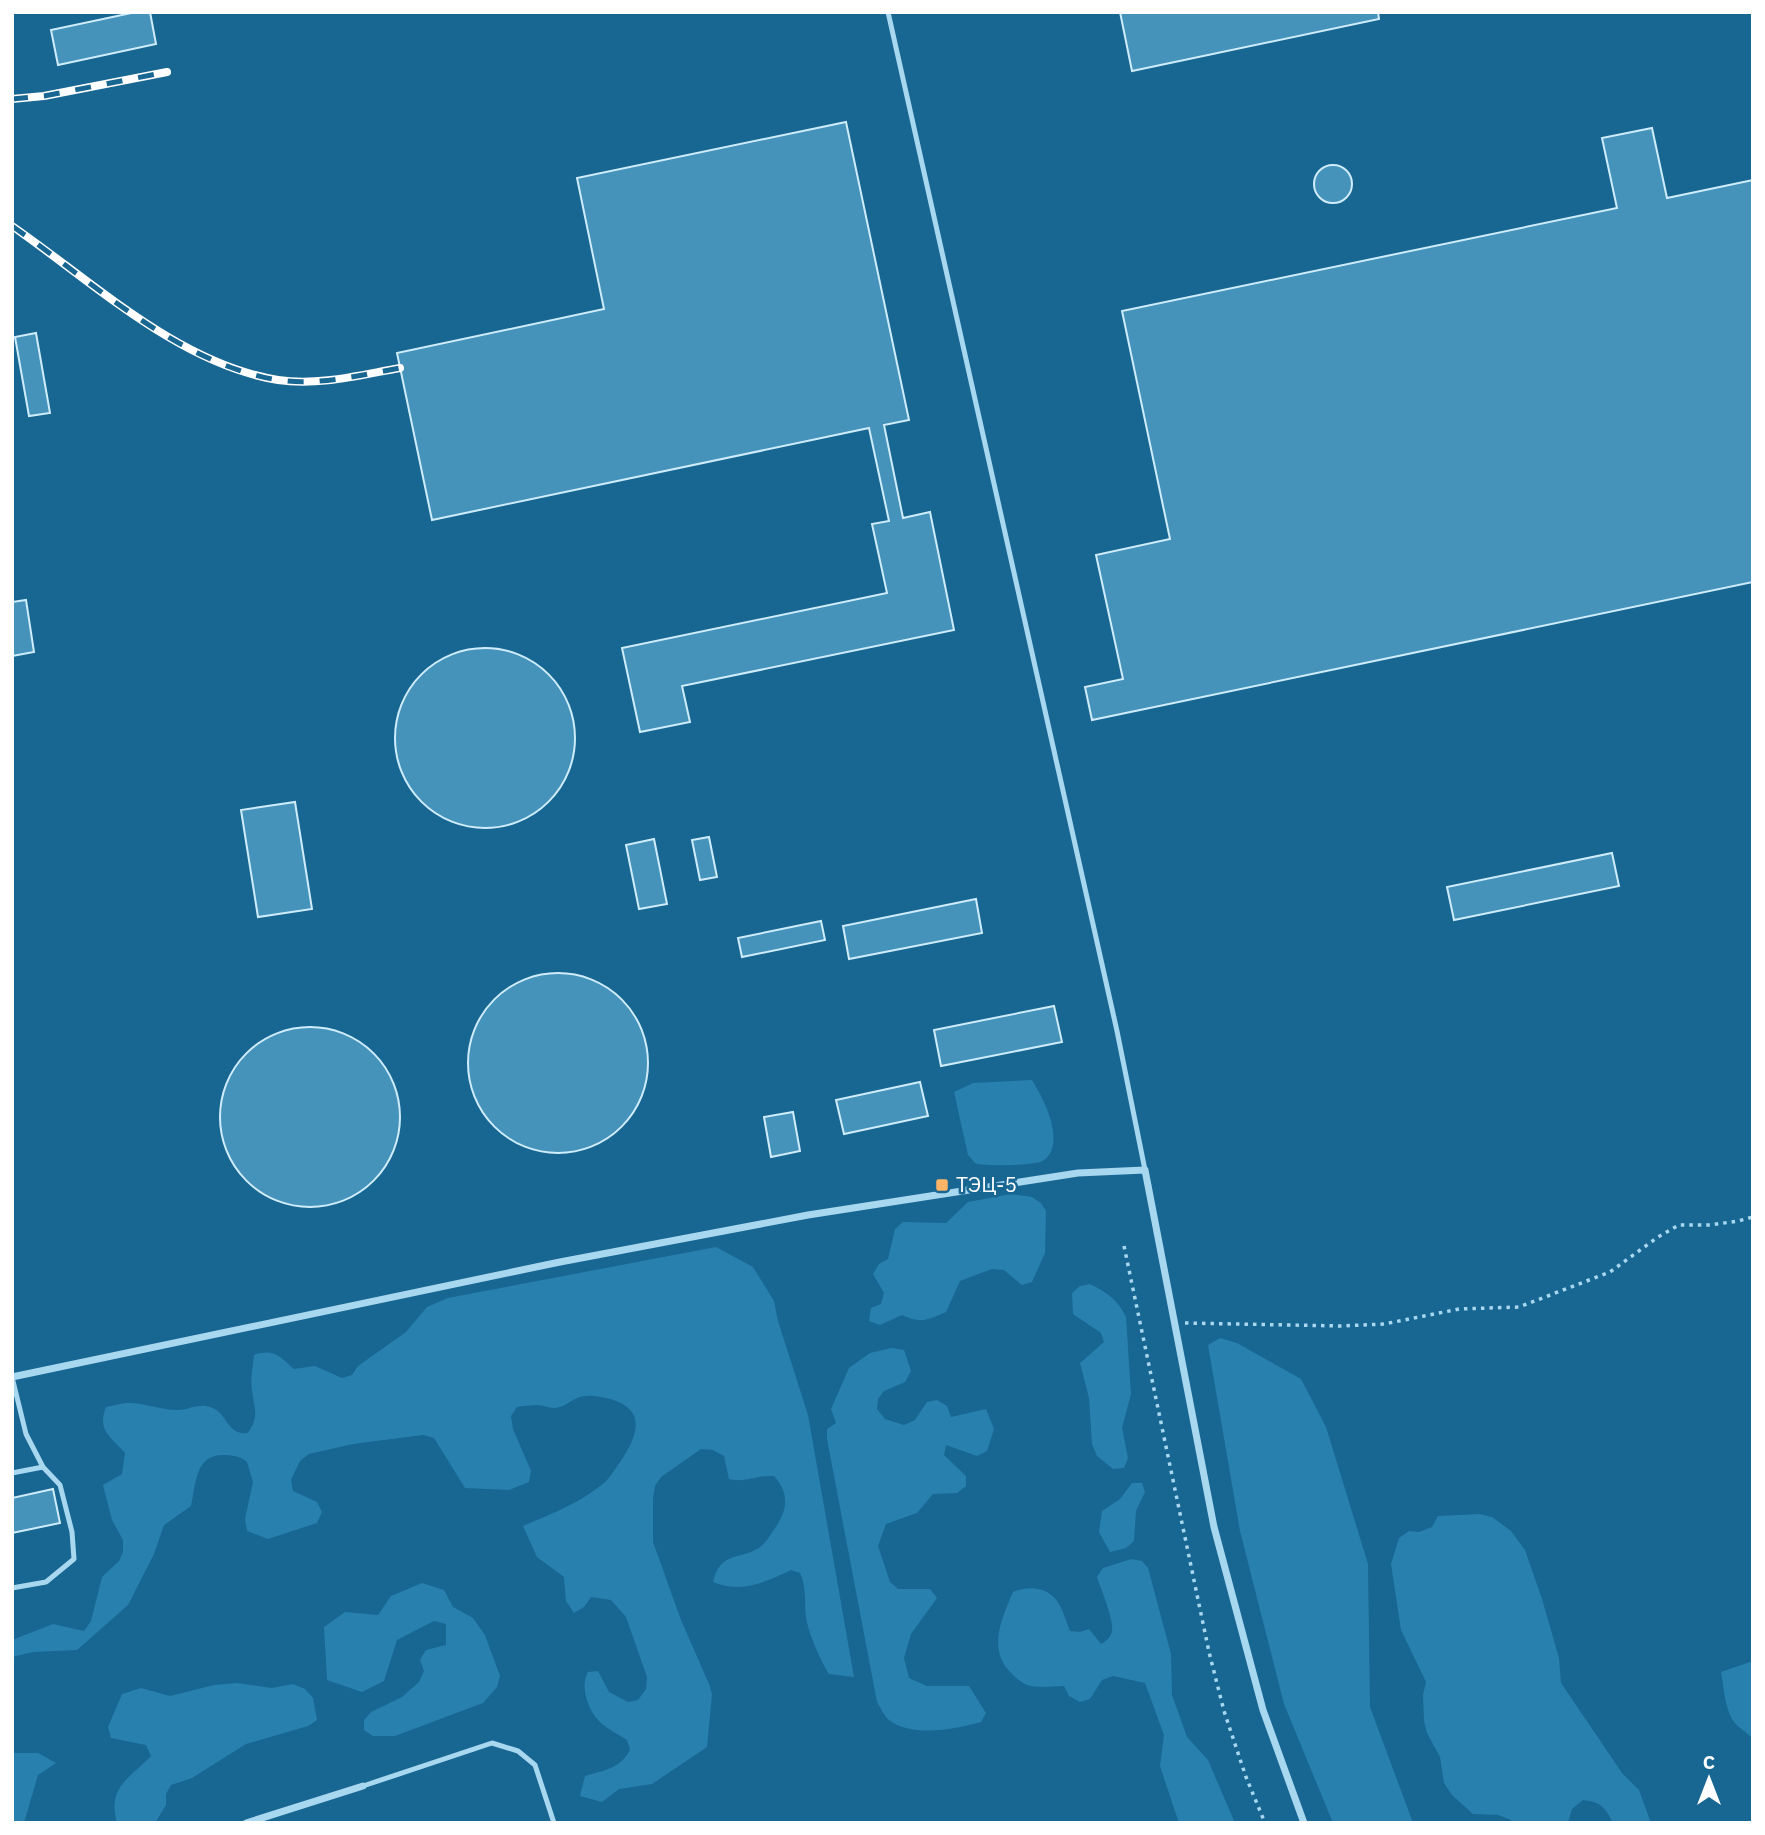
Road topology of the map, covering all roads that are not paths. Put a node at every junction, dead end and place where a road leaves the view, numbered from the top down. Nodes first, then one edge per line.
1 (888, 12) edge
2 (1145, 1170) junction
3 (12, 1377) edge
4 (43, 1467) junction
5 (12, 1473) edge
6 (12, 1588) edge
7 (363, 1786) joint
8 (246, 1823) edge
9 (554, 1823) edge
10 (1304, 1823) edge

1 - 2 lane
2 - 3 street
2 - 10 street
3 - 4 lane
4 - 5 lane
4 - 6 lane
7 - 8 street
7 - 9 lane

